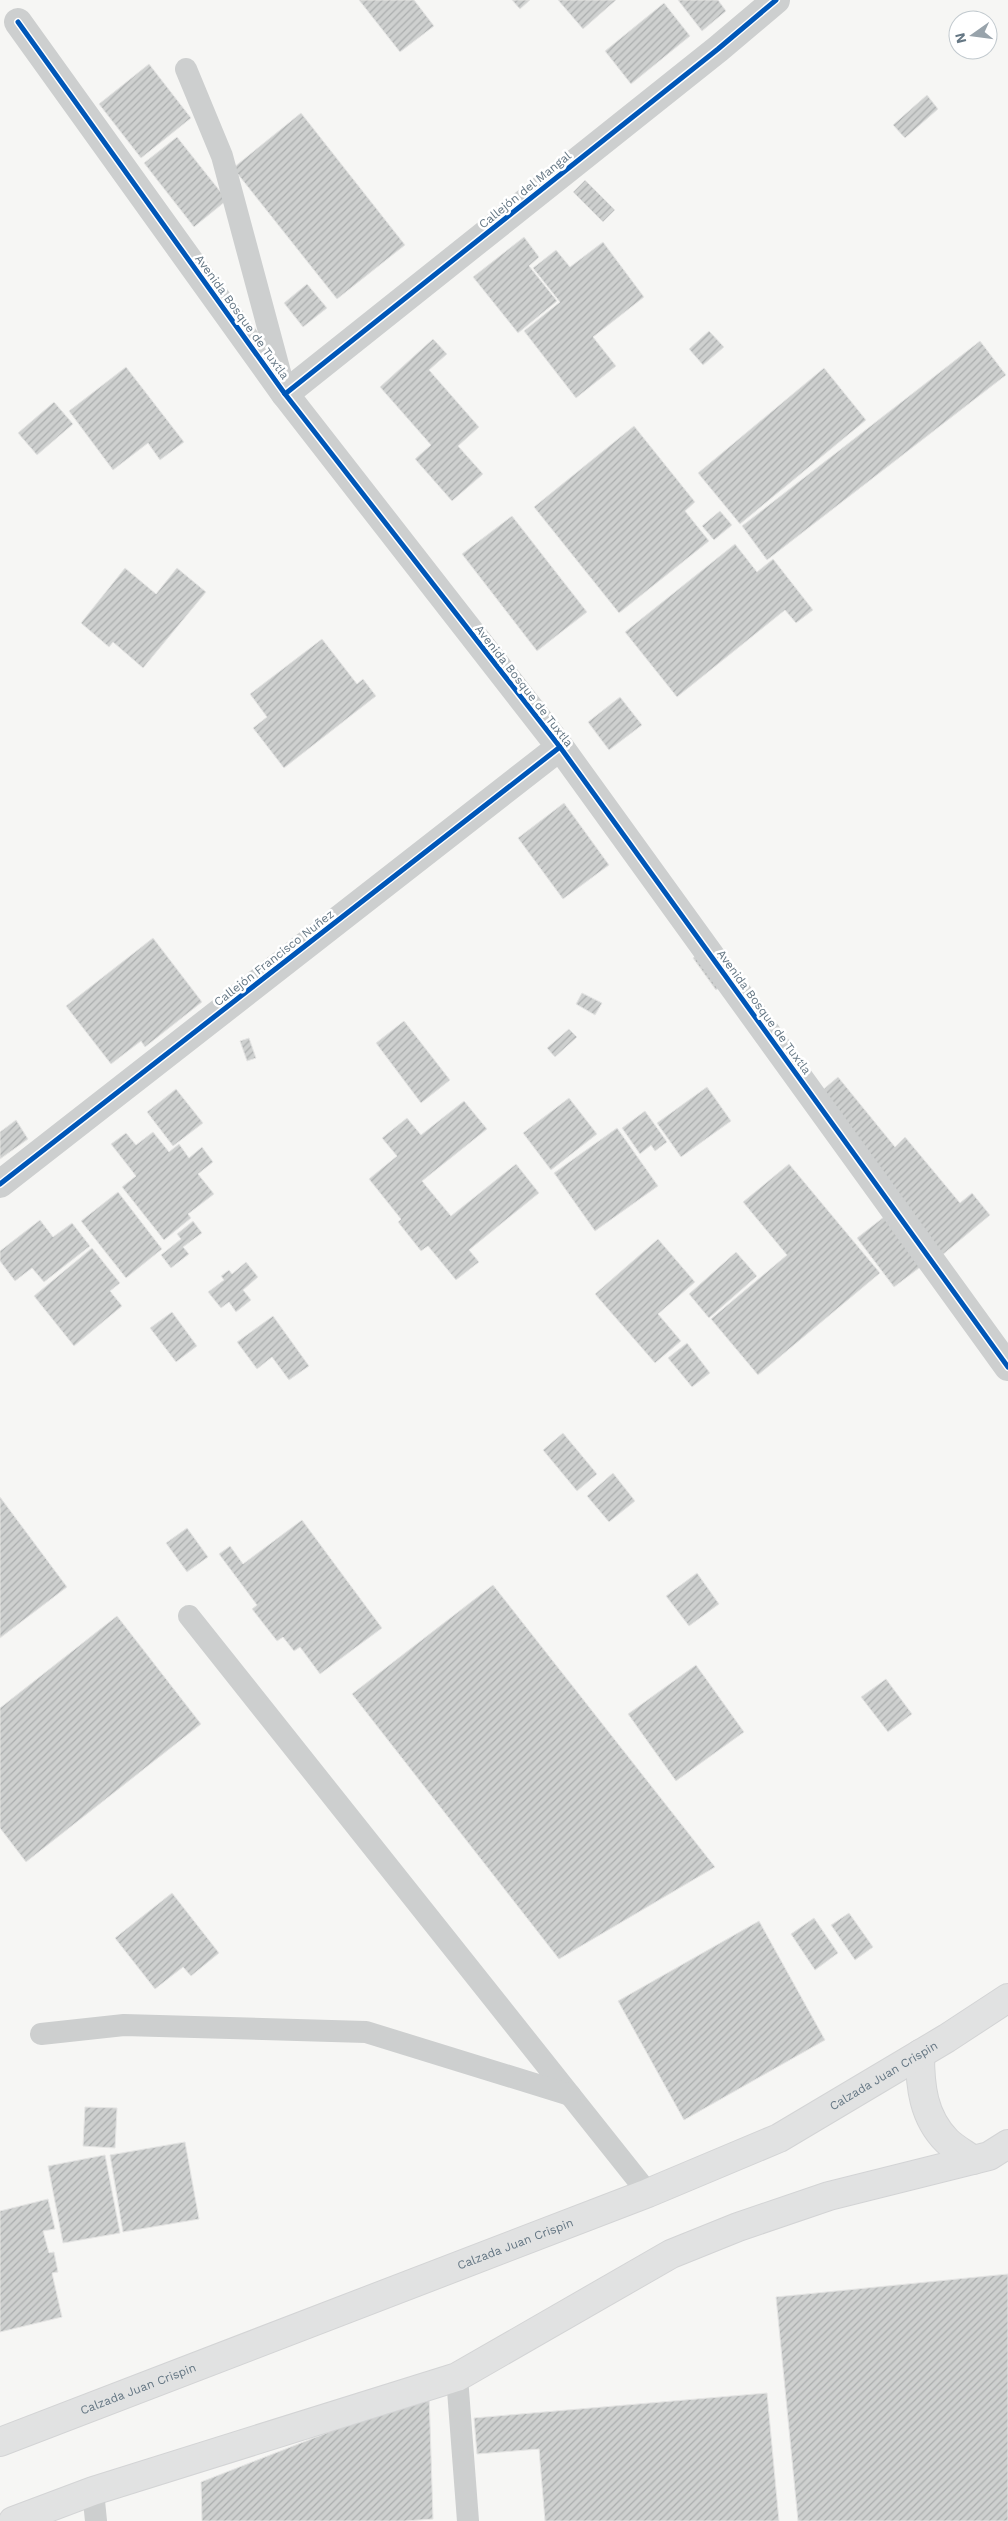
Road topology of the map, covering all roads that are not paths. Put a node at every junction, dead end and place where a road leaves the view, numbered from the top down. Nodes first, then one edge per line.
1 (776, 0) edge
2 (18, 22) dead end
3 (186, 69) dead end
4 (285, 394) junction
5 (560, 747) junction
6 (0, 1184) edge
7 (1008, 1367) edge
8 (189, 1616) dead end
9 (1001, 2010) edge
10 (41, 2034) dead end
11 (920, 2054) junction
12 (570, 2095) junction
13 (1008, 2144) edge
14 (973, 2160) junction
15 (648, 2193) junction
16 (457, 2377) junction
17 (0, 2442) edge
18 (93, 2491) junction
19 (13, 2521) edge
20 (96, 2521) edge
21 (468, 2521) edge

1 - 4 street, Callejón del Mangal
2 - 4 street, Avenida Bosque de Tuxtla
3 - 4 lane
4 - 5 street, Avenida Bosque de Tuxtla
5 - 6 street, Callejón Francisco Nuñez
5 - 7 street, Avenida Bosque de Tuxtla
8 - 12 lane
9 - 11 main road, Calzada Juan Crispin
10 - 12 lane
11 - 14 main road
11 - 15 main road, Calzada Juan Crispin
12 - 15 lane
13 - 14 main road
14 - 16 main road
15 - 17 main road, Calzada Juan Crispin
16 - 18 main road
16 - 21 lane
18 - 19 main road
18 - 20 lane

